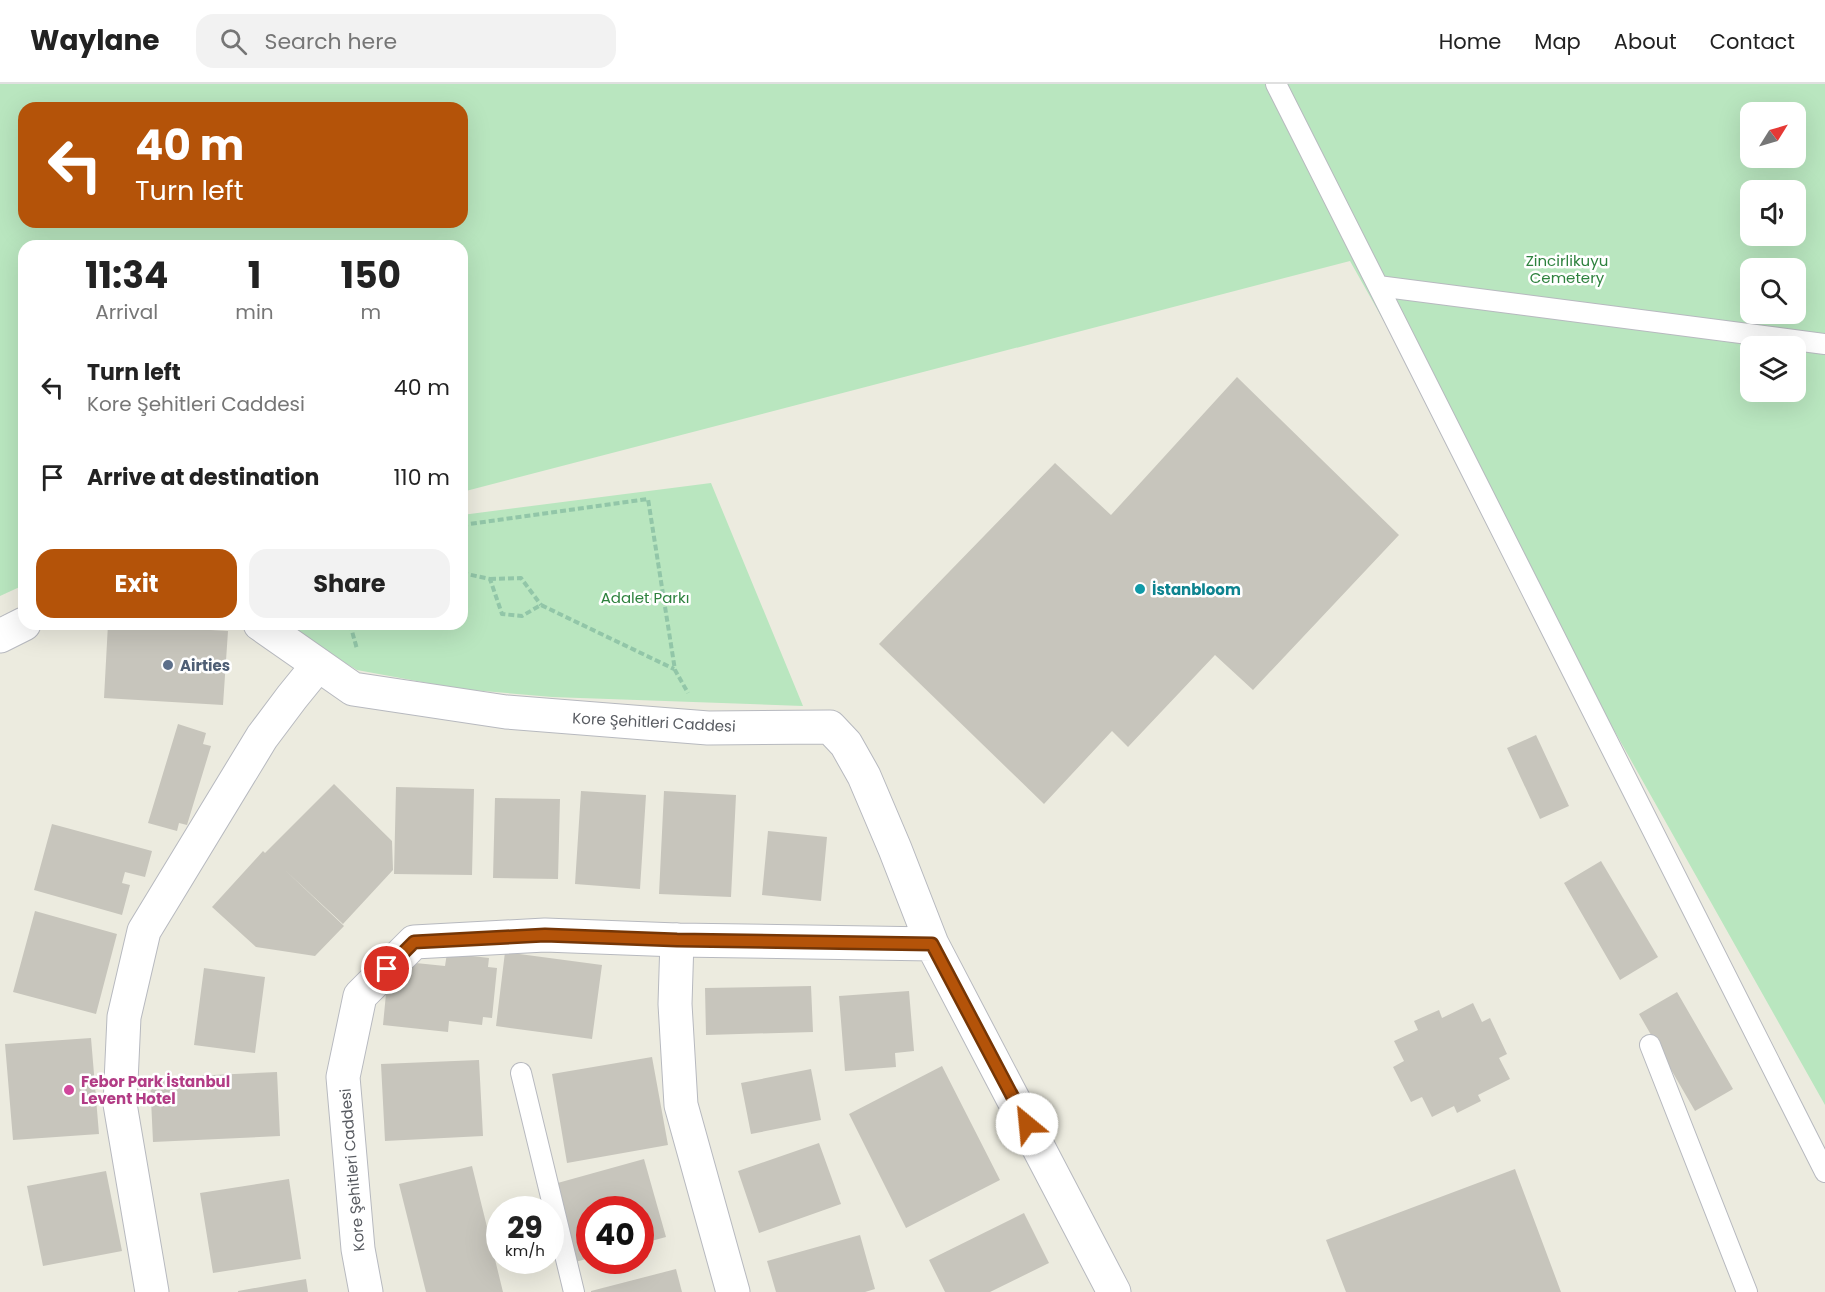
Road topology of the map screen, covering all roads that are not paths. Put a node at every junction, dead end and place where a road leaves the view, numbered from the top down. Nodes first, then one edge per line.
1 (1276, 84) edge
2 (1378, 286) junction
3 (1825, 344) edge
4 (18, 627) edge
5 (268, 630) edge
6 (0, 636) edge
7 (318, 665) junction
8 (677, 940) junction
9 (932, 944) junction
10 (1650, 1045) dead end
11 (521, 1073) dead end
12 (1825, 1172) edge
13 (152, 1292) edge
14 (366, 1292) edge
15 (574, 1292) edge
16 (733, 1292) edge
17 (1114, 1292) edge
18 (1747, 1292) edge

1 - 2 lane
2 - 3 lane
2 - 12 lane
4 - 6 street
5 - 7 street
7 - 9 street, Kore Şehitleri Caddesi
7 - 13 street
8 - 9 street, Kore Şehitleri Caddesi
8 - 14 street, Kore Şehitleri Caddesi
8 - 16 street
9 - 17 street, Kore Şehitleri Caddesi
10 - 18 lane
11 - 15 lane

